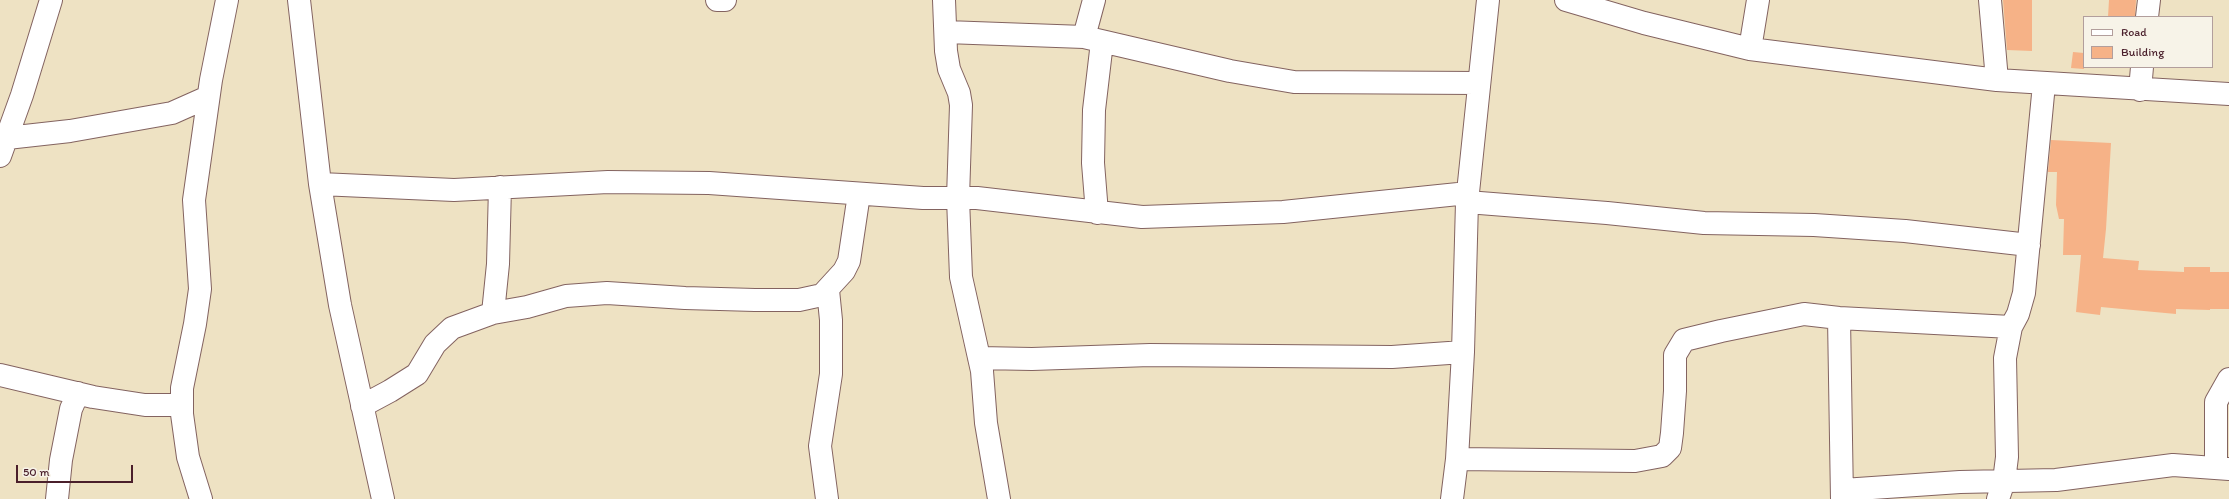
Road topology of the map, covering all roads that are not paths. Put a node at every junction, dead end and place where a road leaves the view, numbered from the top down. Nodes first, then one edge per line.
1 (51, 0) edge
2 (227, 0) edge
3 (299, 0) edge
4 (717, 0) edge
5 (725, 0) edge
6 (944, 0) edge
7 (1094, 0) edge
8 (1488, 0) edge
9 (1566, 0) edge
10 (1758, 0) edge
11 (1990, 0) edge
12 (2149, 0) edge
13 (2147, 16) edge
14 (946, 32) junction
15 (1093, 39) junction
16 (1750, 49) junction
17 (2142, 68) edge
18 (1997, 80) junction
19 (1478, 83) junction
20 (2044, 84) junction
21 (2140, 90) junction
22 (2229, 94) edge
23 (208, 97) junction
24 (3, 147) edge
25 (320, 184) junction
26 (500, 187) junction
27 (859, 194) junction
28 (958, 198) junction
29 (1468, 198) junction
30 (1097, 213) junction
31 (2029, 245) junction
32 (828, 290) junction
33 (494, 313) junction
34 (1839, 318) junction
35 (2011, 327) junction
36 (1463, 352) junction
37 (979, 358) junction
38 (0, 375) edge
39 (2229, 379) edge
40 (70, 397) junction
41 (182, 405) junction
42 (362, 406) junction
43 (1456, 459) junction
44 (2222, 468) edge
45 (2001, 490) edge
46 (1842, 494) edge
47 (57, 499) edge
48 (201, 499) edge
49 (383, 499) edge
50 (827, 499) edge
51 (999, 499) edge
52 (1452, 499) edge

1 - 24 street
2 - 23 street
3 - 25 street
4 - 5 street
6 - 14 street
7 - 15 street
8 - 19 street
9 - 16 street
10 - 16 street
11 - 18 street
12 - 13 street
14 - 15 street
14 - 28 street
15 - 19 street
15 - 30 street
16 - 18 street
17 - 21 street
18 - 20 street
19 - 29 street
20 - 21 street
20 - 31 street
21 - 22 street
23 - 24 street
23 - 41 street
25 - 26 street
25 - 42 street
26 - 27 street
26 - 33 street
27 - 28 street
27 - 32 street
28 - 30 street
28 - 37 street
29 - 30 street
29 - 31 street
29 - 36 street
31 - 35 street
32 - 33 street
32 - 50 street
33 - 42 street
34 - 35 street
34 - 43 street
34 - 46 street
35 - 45 street
36 - 37 street
36 - 43 street
37 - 51 street
38 - 40 street
39 - 44 street
40 - 41 street
40 - 47 street
41 - 48 street
42 - 49 street
43 - 52 street
44 - 45 street
45 - 46 street

